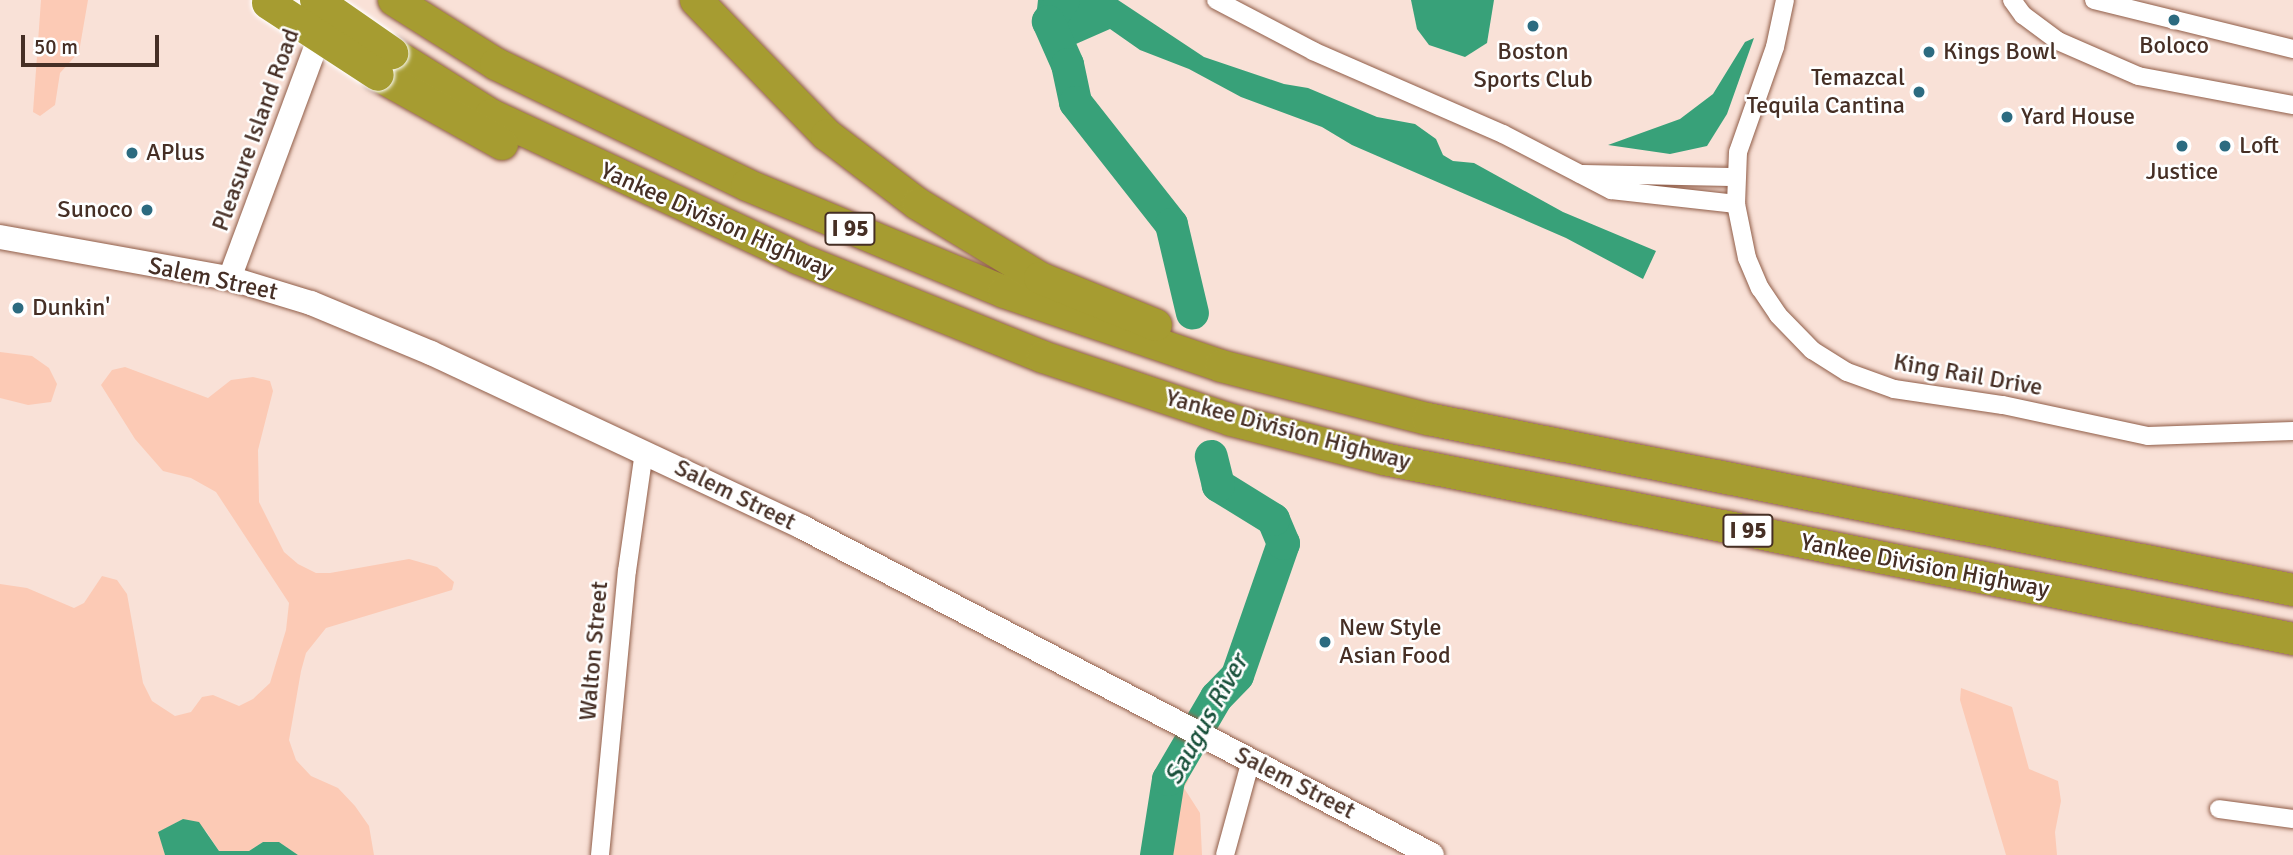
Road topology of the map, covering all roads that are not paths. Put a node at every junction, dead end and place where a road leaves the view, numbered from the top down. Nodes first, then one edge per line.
1 (316, 0) edge
2 (332, 0) edge
3 (394, 0) edge
4 (696, 0) edge
5 (1216, 0) edge
6 (1786, 0) edge
7 (2012, 0) edge
8 (2094, 0) edge
9 (265, 2) edge
10 (2293, 49) edge
11 (385, 64) junction
12 (2293, 105) edge
13 (1580, 174) junction
14 (1734, 177) junction
15 (1736, 204) junction
16 (0, 237) edge
17 (229, 278) junction
18 (1332, 397) junction
19 (2293, 430) edge
20 (644, 452) junction
21 (2293, 590) edge
22 (2293, 639) edge
23 (1251, 760) junction
24 (2219, 809) dead end
25 (2293, 819) edge
26 (600, 855) edge
27 (1225, 855) edge
28 (1432, 855) edge

1 - 11 highway, Yankee Division Highway / I 95, bridge
2 - 17 street, Pleasure Island Road
3 - 18 highway, Yankee Division Highway / I 95
4 - 18 highway
5 - 13 street
6 - 14 street, King Rail Drive
7 - 12 street
8 - 10 street
9 - 11 highway, bridge
11 - 22 highway, Yankee Division Highway / I 95
13 - 14 street
13 - 15 street
14 - 15 street, King Rail Drive
15 - 19 street, King Rail Drive
16 - 17 main road, Salem Street
17 - 20 main road, Salem Street
18 - 21 highway, Yankee Division Highway / I 95
20 - 23 main road, Salem Street
20 - 26 street, Walton Street
23 - 27 street
23 - 28 main road, Salem Street
24 - 25 street

